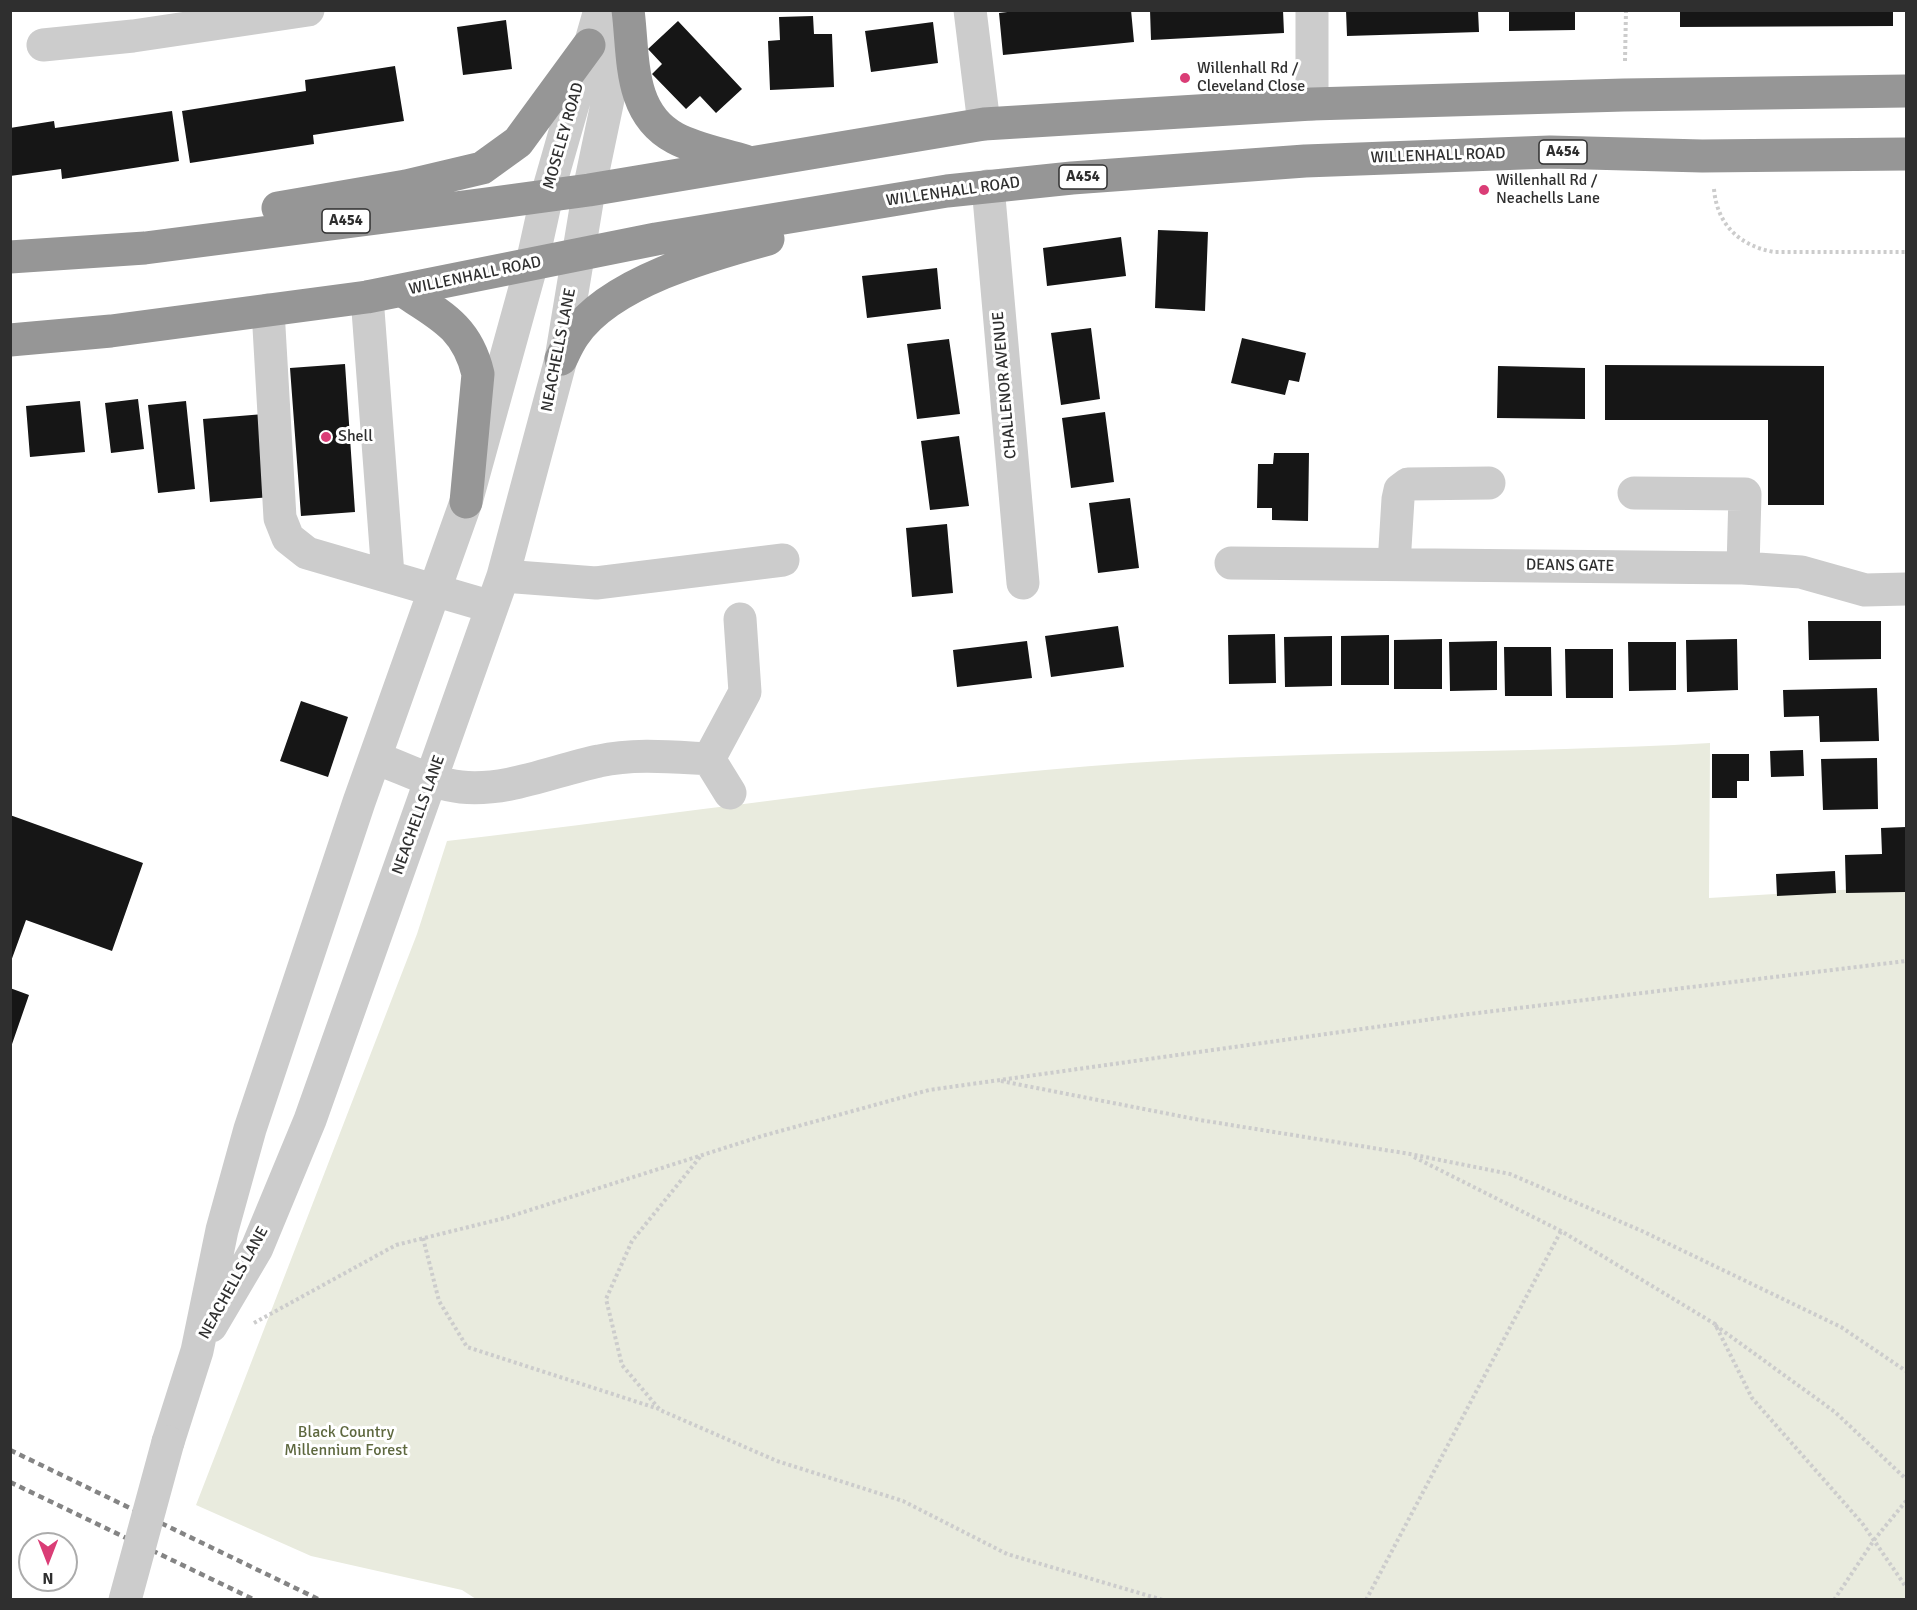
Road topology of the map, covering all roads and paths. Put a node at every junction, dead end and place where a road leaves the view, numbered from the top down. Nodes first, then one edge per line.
1 (308, 10) edge
2 (600, 10) edge
3 (627, 10) edge
4 (970, 10) edge
5 (1312, 10) edge
6 (1626, 10) edge
7 (169, 20) edge
8 (43, 45) dead end
9 (589, 45) junction
10 (1906, 91) edge
11 (1624, 95) junction
12 (1312, 104) junction
13 (984, 124) junction
14 (1906, 153) edge
15 (1702, 156) junction
16 (753, 163) junction
17 (988, 186) junction
18 (589, 190) junction
19 (947, 191) junction
20 (547, 195) junction
21 (145, 248) junction
22 (1906, 252) edge
23 (10, 256) edge
24 (577, 256) junction
25 (532, 263) junction
26 (403, 291) junction
27 (367, 297) junction
28 (268, 310) junction
29 (10, 340) edge
30 (561, 359) junction
31 (1489, 483) dead end
32 (1634, 493) dead end
33 (466, 502) junction
34 (783, 560) dead end
35 (1231, 563) dead end
36 (1394, 564) junction
37 (1743, 568) junction
38 (388, 575) junction
39 (503, 576) junction
40 (1023, 583) dead end
41 (434, 589) junction
42 (1906, 589) edge
43 (492, 608) junction
44 (740, 620) dead end
45 (375, 758) junction
46 (709, 759) junction
47 (433, 779) junction
48 (730, 793) dead end
49 (1906, 962) edge
50 (998, 1080) junction
51 (250, 1129) junction
52 (299, 1146) junction
53 (1410, 1154) junction
54 (700, 1156) junction
55 (1561, 1231) junction
56 (423, 1238) junction
57 (1715, 1324) junction
58 (246, 1327) dead end
59 (197, 1351) junction
60 (1906, 1371) edge
61 (660, 1410) junction
62 (1906, 1479) edge
63 (1906, 1501) edge
64 (1874, 1540) junction
65 (1906, 1587) edge
66 (125, 1599) edge
67 (1163, 1599) edge
68 (1366, 1599) edge
69 (1834, 1599) edge

1 - 7 street
2 - 9 street, MOSELEY ROAD
3 - 16 highway
3 - 18 street, MOSELEY ROAD
4 - 13 street
5 - 12 street
6 - 11 path
7 - 8 street
9 - 20 street, MOSELEY ROAD
9 - 21 highway
10 - 11 highway, A454
11 - 12 highway, A454
12 - 13 highway, A454
13 - 16 highway, A454
14 - 15 highway, WILLENHALL ROAD / A454
15 - 17 highway, WILLENHALL ROAD / A454
15 - 22 path
16 - 18 highway, A454
17 - 19 highway, WILLENHALL ROAD / A454
17 - 40 street, CHALLENOR AVENUE
18 - 20 highway, A454
18 - 24 street, MOSELEY ROAD
19 - 24 highway, WILLENHALL ROAD / A454
19 - 30 highway
20 - 21 highway, A454
20 - 25 street, MOSELEY ROAD
21 - 23 highway, A454
24 - 25 highway, WILLENHALL ROAD / A454
24 - 30 street, NEACHELLS LANE
25 - 26 highway, WILLENHALL ROAD / A454
25 - 33 street, NEACHELLS LANE
26 - 27 highway, WILLENHALL ROAD / A454
26 - 33 highway
27 - 28 highway, WILLENHALL ROAD / A454
27 - 38 street
28 - 29 highway, WILLENHALL ROAD / A454
28 - 38 street
30 - 39 street, NEACHELLS LANE
31 - 36 street
32 - 37 street
33 - 41 street, NEACHELLS LANE
34 - 39 street
35 - 36 street, DEANS GATE
36 - 37 street, DEANS GATE
37 - 42 street, DEANS GATE
38 - 41 street
39 - 43 street, NEACHELLS LANE
41 - 43 street
41 - 45 street, NEACHELLS LANE
43 - 47 street, NEACHELLS LANE
44 - 46 street
45 - 47 street
45 - 51 street, NEACHELLS LANE
46 - 47 street
46 - 48 street
47 - 52 street, NEACHELLS LANE
49 - 50 path
50 - 53 path
50 - 54 path
51 - 52 street
51 - 59 street, NEACHELLS LANE
52 - 59 street, NEACHELLS LANE
53 - 55 path
53 - 60 path
54 - 56 path
54 - 61 path
55 - 57 path
55 - 68 path
56 - 58 path
56 - 61 path
57 - 62 path
57 - 64 path
59 - 66 street, NEACHELLS LANE, bridge
61 - 67 path
63 - 64 path
64 - 65 path
64 - 69 path

